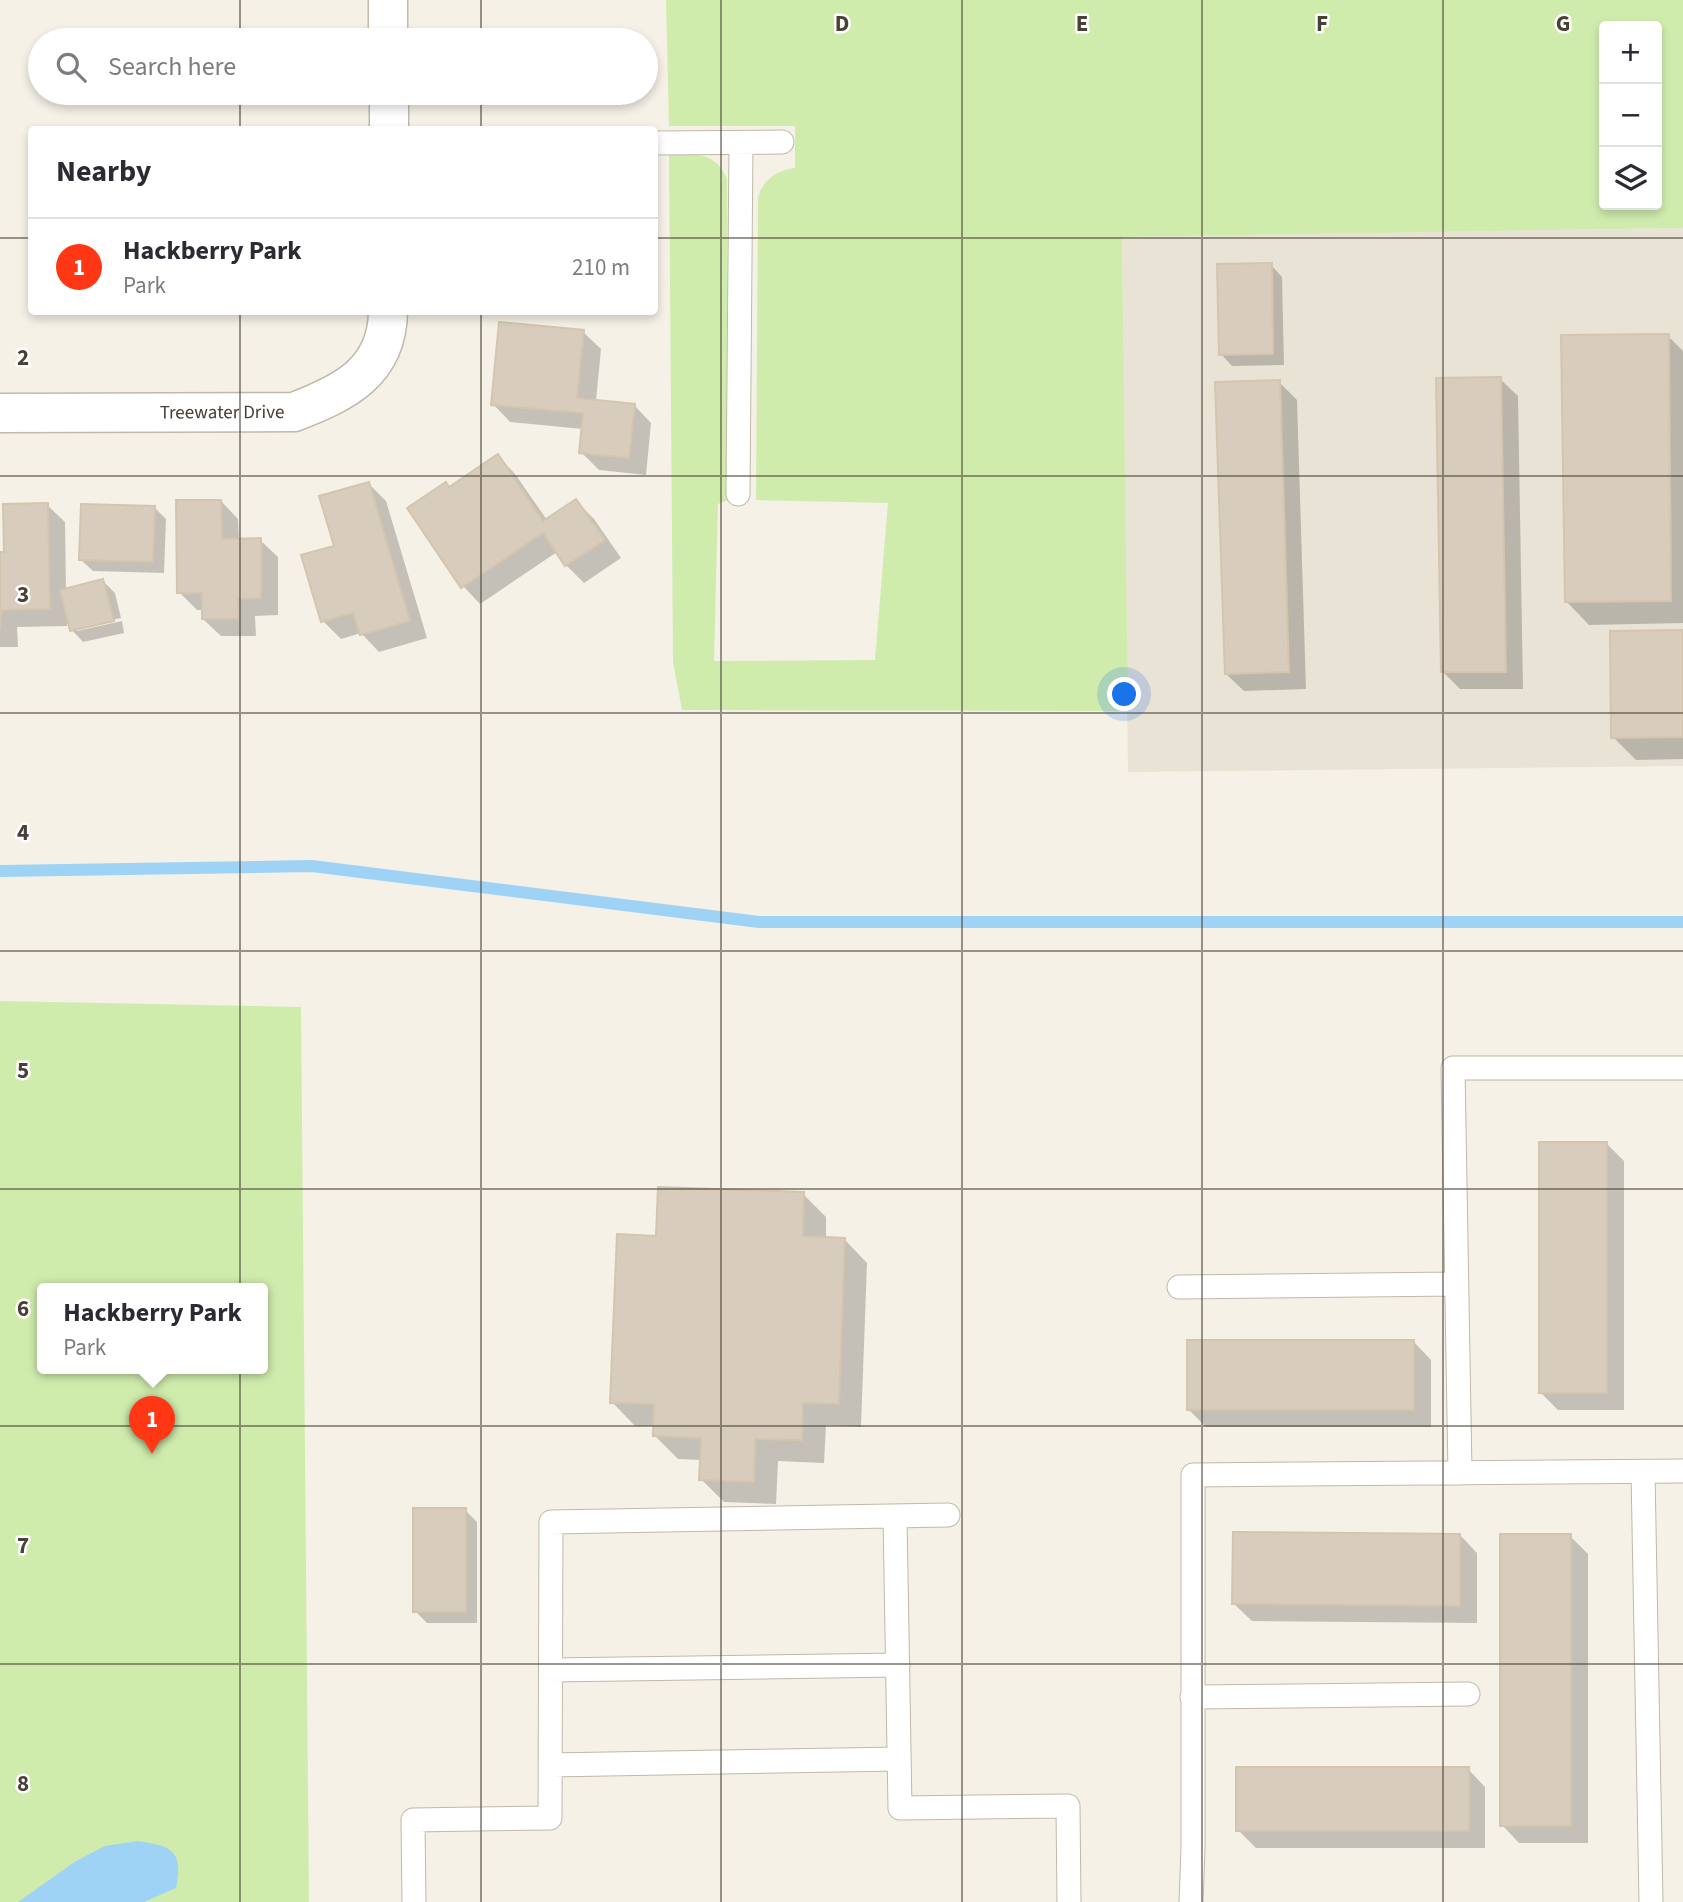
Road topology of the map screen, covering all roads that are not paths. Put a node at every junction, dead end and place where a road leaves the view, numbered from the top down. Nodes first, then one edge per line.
1 (388, 0) edge
2 (388, 28) edge
3 (389, 105) edge
4 (389, 126) edge
5 (782, 142) dead end
6 (658, 143) edge
7 (741, 143) junction
8 (388, 315) edge
9 (0, 412) edge
10 (738, 494) dead end
11 (1683, 1068) edge
12 (1457, 1284) junction
13 (1179, 1287) dead end
14 (1683, 1471) edge
15 (1643, 1472) junction
16 (1460, 1473) junction
17 (948, 1515) dead end
18 (895, 1516) junction
19 (898, 1665) junction
20 (551, 1670) junction
21 (1468, 1694) dead end
22 (1192, 1697) junction
23 (899, 1759) junction
24 (550, 1765) junction
25 (414, 1902) edge
26 (1069, 1902) edge
27 (1191, 1902) edge
28 (1651, 1902) edge

1 - 2 street
3 - 4 street
5 - 7 lane
6 - 7 lane
7 - 10 lane
8 - 9 street, Treewater Drive
11 - 12 lane
12 - 13 lane
12 - 16 lane
14 - 15 lane
15 - 16 lane
15 - 28 lane
16 - 22 lane
17 - 18 lane
18 - 19 lane
18 - 20 lane
19 - 20 lane
19 - 23 lane
20 - 24 lane
21 - 22 lane
22 - 27 lane
23 - 24 lane
23 - 26 lane
24 - 25 lane

